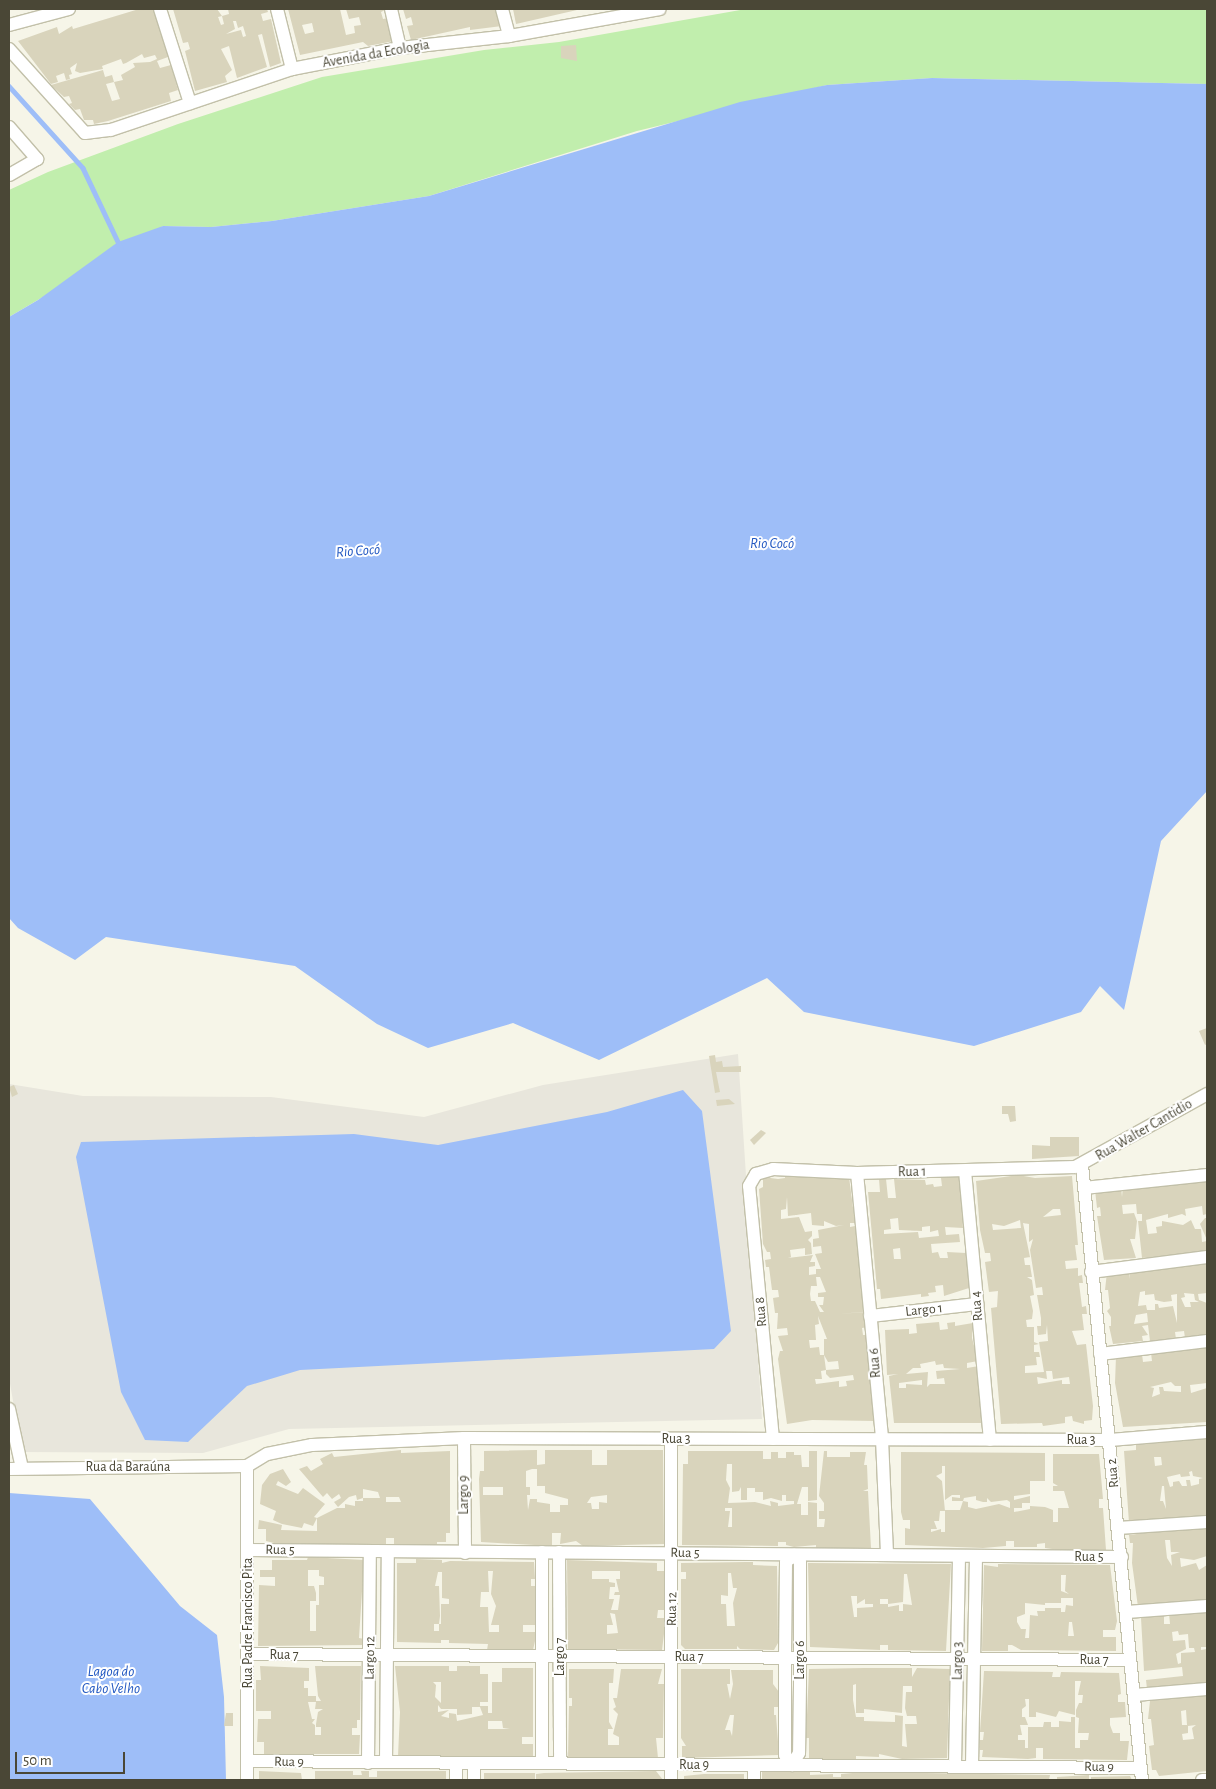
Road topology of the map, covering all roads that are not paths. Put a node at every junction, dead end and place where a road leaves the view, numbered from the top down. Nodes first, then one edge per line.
1 (69, 9) edge
2 (160, 9) edge
3 (277, 9) edge
4 (391, 9) edge
5 (502, 9) edge
6 (660, 9) edge
7 (617, 12) edge
8 (9, 26) edge
9 (508, 36) junction
10 (400, 48) junction
11 (9, 49) edge
12 (292, 70) junction
13 (190, 103) junction
14 (9, 127) edge
15 (9, 175) edge
16 (1207, 1094) edge
17 (1082, 1165) junction
18 (965, 1171) junction
19 (858, 1173) junction
20 (1207, 1175) edge
21 (749, 1186) joint
22 (1084, 1188) junction
23 (1207, 1257) edge
24 (1091, 1272) junction
25 (977, 1304) junction
26 (870, 1316) junction
27 (1207, 1342) edge
28 (1100, 1354) junction
29 (9, 1410) edge
30 (1207, 1432) edge
31 (464, 1438) junction
32 (671, 1439) junction
33 (772, 1439) junction
34 (882, 1439) junction
35 (990, 1440) junction
36 (1110, 1440) junction
37 (247, 1466) junction
38 (15, 1469) edge
39 (1207, 1522) edge
40 (1118, 1528) junction
41 (248, 1550) junction
42 (370, 1552) junction
43 (542, 1552) junction
44 (559, 1552) junction
45 (388, 1553) junction
46 (464, 1553) junction
47 (673, 1553) junction
48 (794, 1554) junction
49 (888, 1554) junction
50 (959, 1556) junction
51 (976, 1557) junction
52 (1122, 1557) junction
53 (1207, 1606) edge
54 (1127, 1612) junction
55 (248, 1654) junction
56 (371, 1655) junction
57 (388, 1655) junction
58 (560, 1657) junction
59 (671, 1657) junction
60 (543, 1658) junction
61 (785, 1658) junction
62 (800, 1658) junction
63 (958, 1660) junction
64 (1130, 1660) junction
65 (975, 1661) junction
66 (1207, 1689) edge
67 (1134, 1695) junction
68 (247, 1761) junction
69 (386, 1762) junction
70 (542, 1762) junction
71 (368, 1763) junction
72 (456, 1763) junction
73 (474, 1763) junction
74 (560, 1763) junction
75 (671, 1765) junction
76 (754, 1765) junction
77 (792, 1765) junction
78 (972, 1765) junction
79 (955, 1766) junction
80 (1142, 1774) edge
81 (246, 1780) edge
82 (456, 1780) edge
83 (474, 1780) edge
84 (671, 1780) edge
85 (754, 1780) edge
86 (1202, 1780) edge
87 (1207, 1780) edge

1 - 8 street
2 - 13 street
3 - 12 street
4 - 10 street
5 - 9 street
6 - 7 street, Avenida da Ecologia
7 - 9 street, Avenida da Ecologia
9 - 10 street, Avenida da Ecologia
10 - 12 street, Avenida da Ecologia
11 - 13 street, Avenida da Ecologia
12 - 13 street, Avenida da Ecologia
14 - 15 street
16 - 17 street, Rua Walter Cantidio
17 - 18 street, Rua 1
17 - 22 street, Rua 2
18 - 19 street, Rua 1
18 - 25 street, Rua 4
19 - 21 street, Rua 1
19 - 26 street, Rua 6
20 - 22 street
21 - 33 street, Rua 8
22 - 24 street, Rua 2
23 - 24 street
24 - 28 street, Rua 2
25 - 26 street, Largo 1
25 - 35 street, Rua 4
26 - 34 street, Rua 6
27 - 28 street
28 - 36 street, Rua 2
29 - 38 street
30 - 36 street, Rua 3
31 - 32 street, Rua 3
31 - 37 street, Rua 3
31 - 46 street, Largo 9
32 - 33 street, Rua 3
32 - 47 street, Rua 12
33 - 34 street, Rua 3
34 - 35 street, Rua 3
34 - 49 street, Rua 6
35 - 36 street, Rua 3
36 - 40 street, Rua 2
37 - 38 street, Rua da Baraúna
37 - 41 street, Rua Padre Francisco Pita
39 - 40 street
40 - 52 street, Rua 2
41 - 42 street, Rua 5
41 - 55 street, Rua Padre Francisco Pita
42 - 45 street, Rua 5
42 - 56 street, Largo 12
43 - 44 street, Rua 5
43 - 46 street, Rua 5
43 - 60 street, Largo 7
44 - 47 street, Rua 5
44 - 58 street, Largo 7
45 - 46 street, Rua 5
45 - 57 street, Largo 12
47 - 48 street, Rua 5
47 - 59 street, Rua 12
48 - 49 street, Rua 5
48 - 61 street, Largo 6
48 - 62 street, Largo 6
49 - 50 street, Rua 5
50 - 51 street, Rua 5
50 - 63 street, Largo 3
51 - 52 street, Rua 5
51 - 65 street, Largo 3
52 - 54 street, Rua 2
53 - 54 street
54 - 64 street, Rua 2
55 - 56 street, Rua 7
55 - 68 street, Rua Padre Francisco Pita
56 - 57 street, Rua 7
56 - 71 street, Largo 12
57 - 60 street, Rua 7
57 - 69 street, Largo 12
58 - 59 street, Rua 7
58 - 60 street, Rua 7
58 - 74 street, Largo 7
59 - 61 street, Rua 7
59 - 75 street, Rua 12
60 - 70 street, Largo 7
61 - 62 street, Rua 7
61 - 77 street, Largo 6
62 - 63 street, Rua 7
62 - 77 street, Largo 6
63 - 65 street, Rua 7
63 - 79 street, Largo 3
64 - 65 street, Rua 7
64 - 67 street, Rua 2
65 - 78 street, Largo 3
66 - 67 street
67 - 80 street, Rua 2
68 - 71 street, Rua 9
68 - 81 street, Rua Padre Francisco Pita
69 - 71 street, Rua 9
69 - 72 street, Rua 9
70 - 73 street, Rua 9
70 - 74 street, Rua 9
72 - 73 street, Rua 9
72 - 82 street
73 - 83 street
74 - 75 street, Rua 9
75 - 76 street, Rua 9
75 - 84 street, Rua 12
76 - 77 street, Rua 9
76 - 85 street
77 - 79 street, Rua 9
78 - 79 street, Rua 9
78 - 80 street, Rua 9
86 - 87 street

